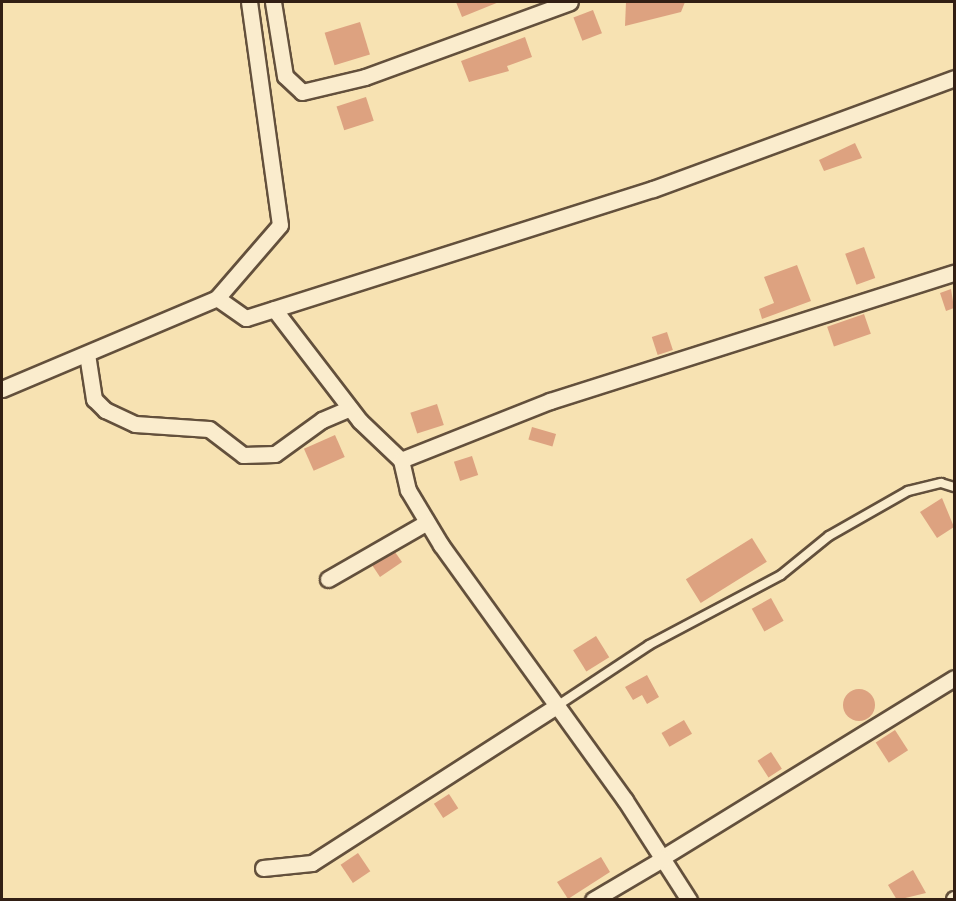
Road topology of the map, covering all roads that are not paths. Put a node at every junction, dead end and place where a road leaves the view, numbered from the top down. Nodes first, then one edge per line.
1 (249, 2) edge
2 (273, 2) edge
3 (570, 2) edge
4 (954, 78) edge
5 (954, 273) edge
6 (217, 298) junction
7 (274, 309) junction
8 (87, 354) junction
9 (2, 389) edge
10 (350, 408) junction
11 (401, 460) junction
12 (954, 487) edge
13 (427, 522) junction
14 (328, 579) dead end
15 (954, 678) edge
16 (557, 705) junction
17 (662, 858) junction
18 (263, 868) dead end
19 (593, 900) edge
20 (689, 900) edge

1 - 6 street
2 - 3 street
4 - 7 street
5 - 11 street
6 - 7 street
6 - 8 street
7 - 10 street
8 - 9 street
8 - 10 street
10 - 11 street
11 - 13 street
12 - 16 lane
13 - 14 street
13 - 16 street
15 - 17 street
16 - 17 street
16 - 18 street
17 - 19 street
17 - 20 street

